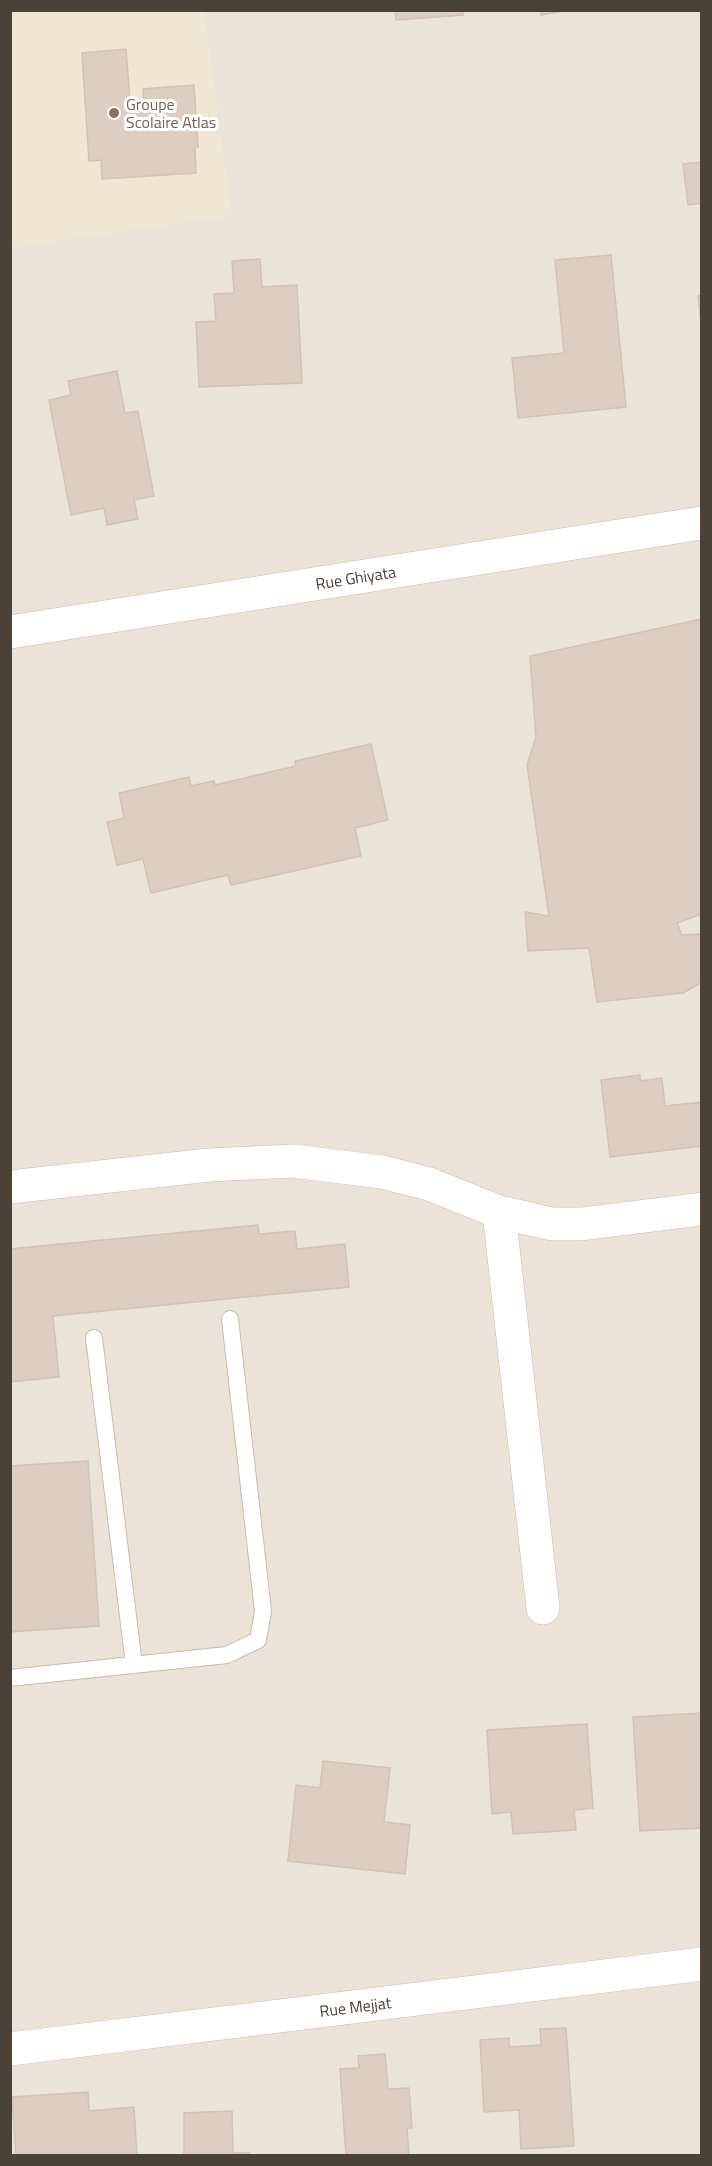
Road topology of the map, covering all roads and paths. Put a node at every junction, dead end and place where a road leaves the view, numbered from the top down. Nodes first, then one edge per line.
1 (702, 524) edge
2 (10, 632) edge
3 (10, 1187) edge
4 (702, 1209) edge
5 (499, 1212) junction
6 (230, 1319) dead end
7 (94, 1338) dead end
8 (543, 1608) dead end
9 (134, 1665) junction
10 (10, 1678) edge
11 (702, 1964) edge
12 (10, 2049) edge

1 - 2 street, Rue Ghiyata
3 - 5 street
4 - 5 street
5 - 8 street
6 - 9 lane
7 - 9 lane
9 - 10 lane
11 - 12 street, Rue Mejjat

